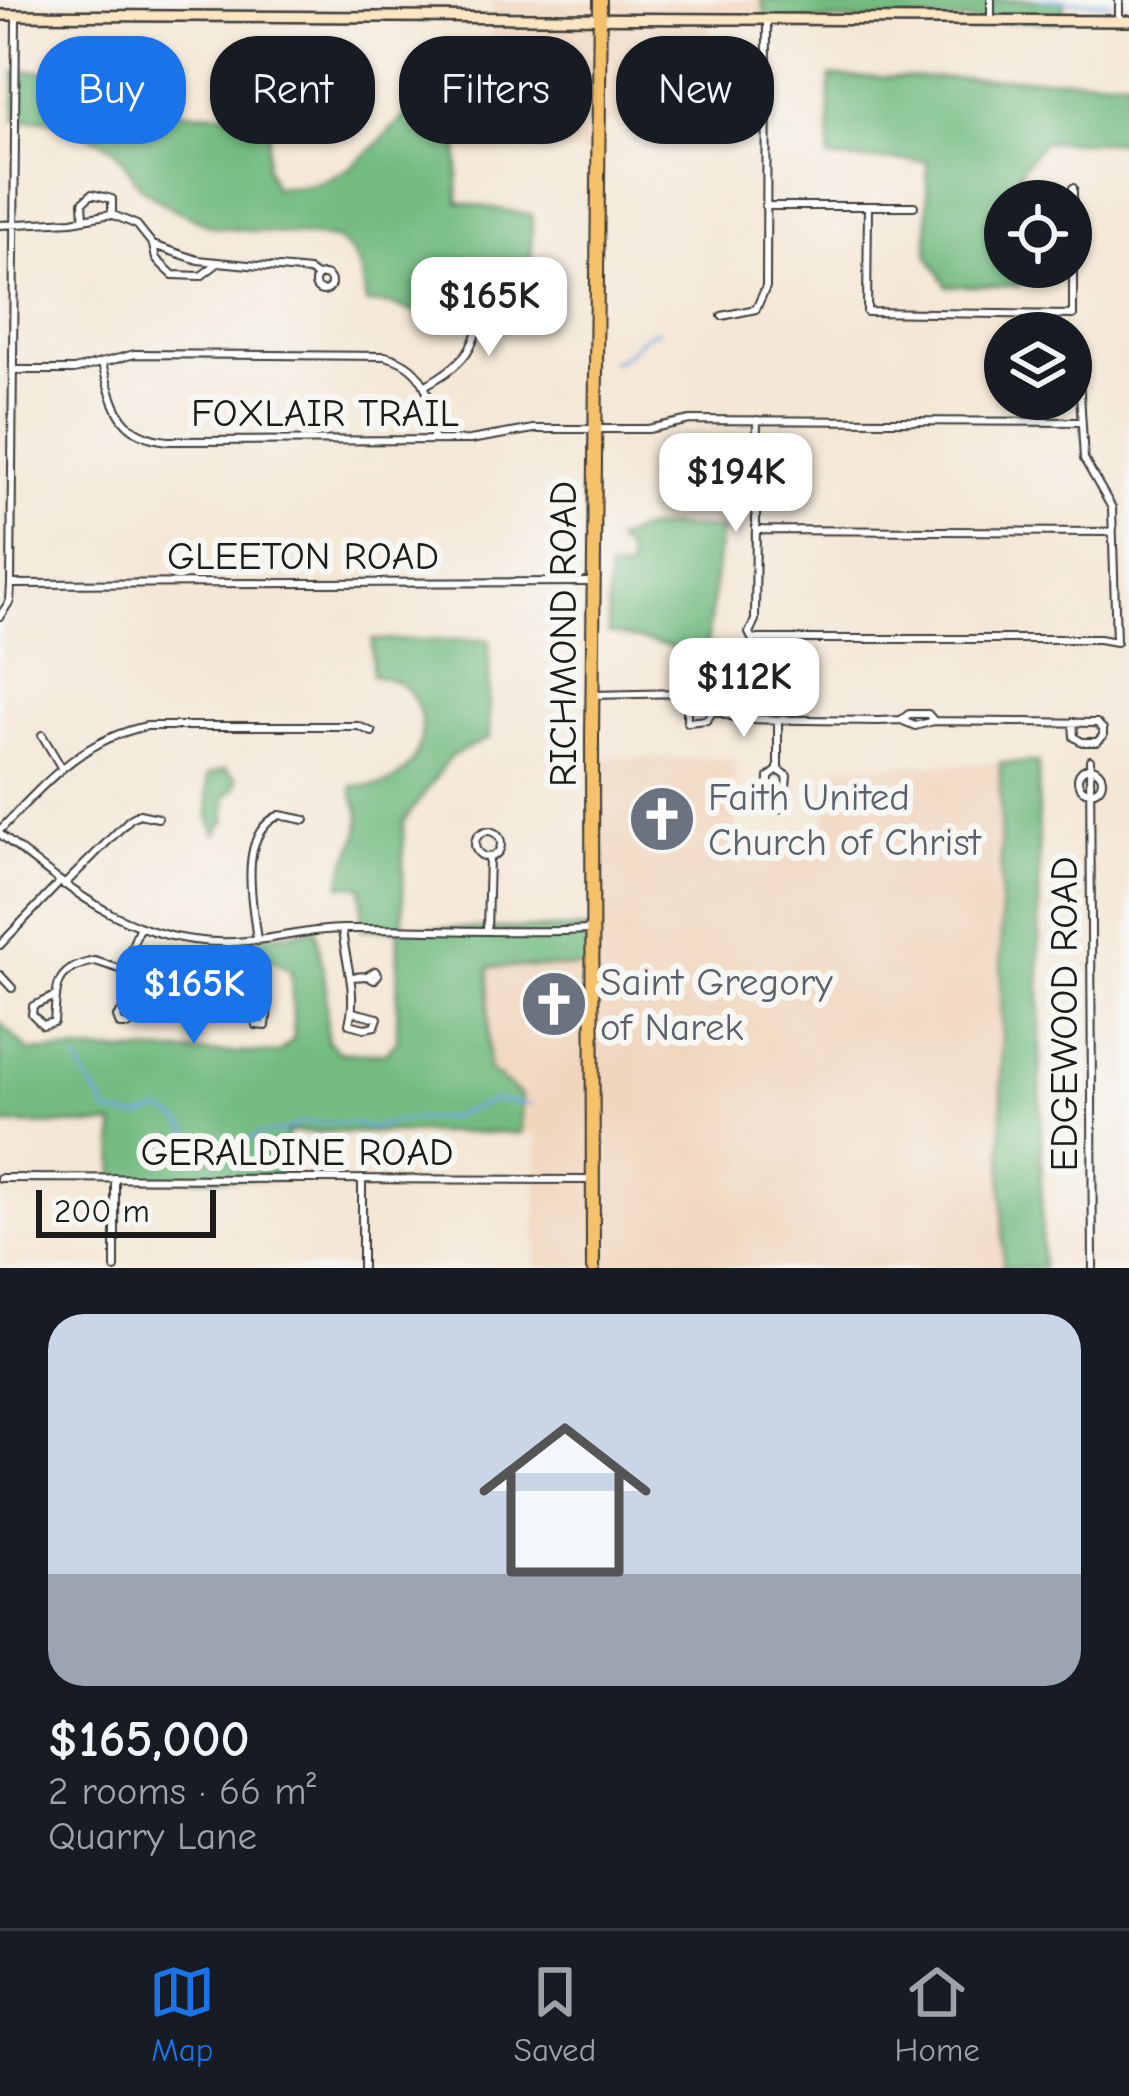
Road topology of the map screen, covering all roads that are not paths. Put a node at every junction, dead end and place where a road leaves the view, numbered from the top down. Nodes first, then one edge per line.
1 (600, 0) edge
2 (991, 0) edge
3 (1119, 0) edge
4 (0, 15) edge
5 (16, 15) junction
6 (599, 19) junction
7 (767, 20) junction
8 (991, 21) junction
9 (1124, 21) edge
10 (765, 206) junction
11 (868, 206) junction
12 (914, 206) dead end
13 (112, 215) junction
14 (84, 219) junction
15 (0, 225) edge
16 (13, 225) junction
17 (154, 245) junction
18 (218, 263) junction
19 (317, 276) dead end
20 (1073, 288) edge
21 (481, 290) dead end
22 (722, 316) dead end
23 (102, 364) junction
24 (14, 370) junction
25 (426, 385) junction
26 (757, 420) junction
27 (1079, 422) joint
28 (595, 429) junction
29 (433, 440) junction
30 (757, 530) junction
31 (1112, 532) junction
32 (594, 582) junction
33 (11, 584) junction
34 (0, 616) edge
35 (592, 694) junction
36 (687, 694) junction
37 (713, 711) junction
38 (778, 720) junction
39 (1073, 722) junction
40 (372, 732) dead end
41 (42, 734) dead end
42 (1090, 764) dead end
43 (61, 767) junction
44 (778, 770) junction
45 (158, 818) dead end
46 (305, 820) dead end
47 (0, 832) edge
48 (489, 857) junction
49 (62, 884) junction
50 (139, 928) junction
51 (342, 928) junction
52 (487, 929) junction
53 (593, 929) junction
54 (257, 940) junction
55 (228, 942) junction
56 (0, 945) edge
57 (123, 970) junction
58 (0, 975) edge
59 (367, 976) dead end
60 (352, 977) junction
61 (142, 978) junction
62 (229, 986) junction
63 (195, 987) junction
64 (12, 988) dead end
65 (254, 994) junction
66 (53, 997) junction
67 (133, 1000) dead end
68 (353, 1012) dead end
69 (194, 1014) dead end
70 (0, 1178) edge
71 (115, 1178) junction
72 (362, 1179) junction
73 (594, 1180) junction
74 (115, 1268) edge
75 (362, 1268) edge
76 (593, 1268) edge
77 (1093, 1268) edge

1 - 6 main road, RICHMOND ROAD
2 - 8 street
3 - 9 street
4 - 5 street
5 - 6 street
5 - 16 street
6 - 7 street
6 - 28 main road, RICHMOND ROAD
7 - 8 street
7 - 10 street
8 - 9 street
10 - 11 street
10 - 22 street
11 - 12 street
11 - 20 street
13 - 14 street
13 - 14 street
13 - 17 street
14 - 16 street
15 - 16 street
16 - 24 street
17 - 18 street
17 - 18 street
18 - 19 street
21 - 25 street
23 - 24 street
23 - 25 street
23 - 29 street, FOXLAIR TRAIL
24 - 33 street
25 - 29 street
26 - 27 street, FOXLAIR TRAIL
26 - 28 street, FOXLAIR TRAIL
26 - 30 street
27 - 31 street
28 - 29 street, FOXLAIR TRAIL
28 - 32 main road, RICHMOND ROAD
30 - 31 street
30 - 31 street
32 - 33 street, GLEETON ROAD
32 - 35 main road, RICHMOND ROAD
33 - 34 street
35 - 36 street
35 - 53 main road, RICHMOND ROAD
36 - 37 street
36 - 37 street
37 - 38 street
38 - 39 street
38 - 44 street
39 - 39 street
40 - 43 street
41 - 43 street
42 - 77 street, EDGEWOOD ROAD
43 - 47 street
44 - 44 street
45 - 49 street
46 - 54 street
47 - 49 street
48 - 48 street
48 - 52 street
49 - 50 street
49 - 56 street
50 - 55 street
50 - 57 street
51 - 52 street
51 - 54 street
51 - 60 street
52 - 53 street
53 - 73 main road, RICHMOND ROAD
54 - 55 street
55 - 62 street
57 - 61 street
57 - 66 street
58 - 64 street
59 - 60 street
60 - 68 street
61 - 63 street
61 - 67 street
62 - 63 street
62 - 65 street
63 - 69 street
65 - 65 street
66 - 66 street
70 - 71 street, GERALDINE ROAD
71 - 72 street, GERALDINE ROAD
71 - 74 street
72 - 73 street, GERALDINE ROAD
72 - 75 street
73 - 76 main road, RICHMOND ROAD

